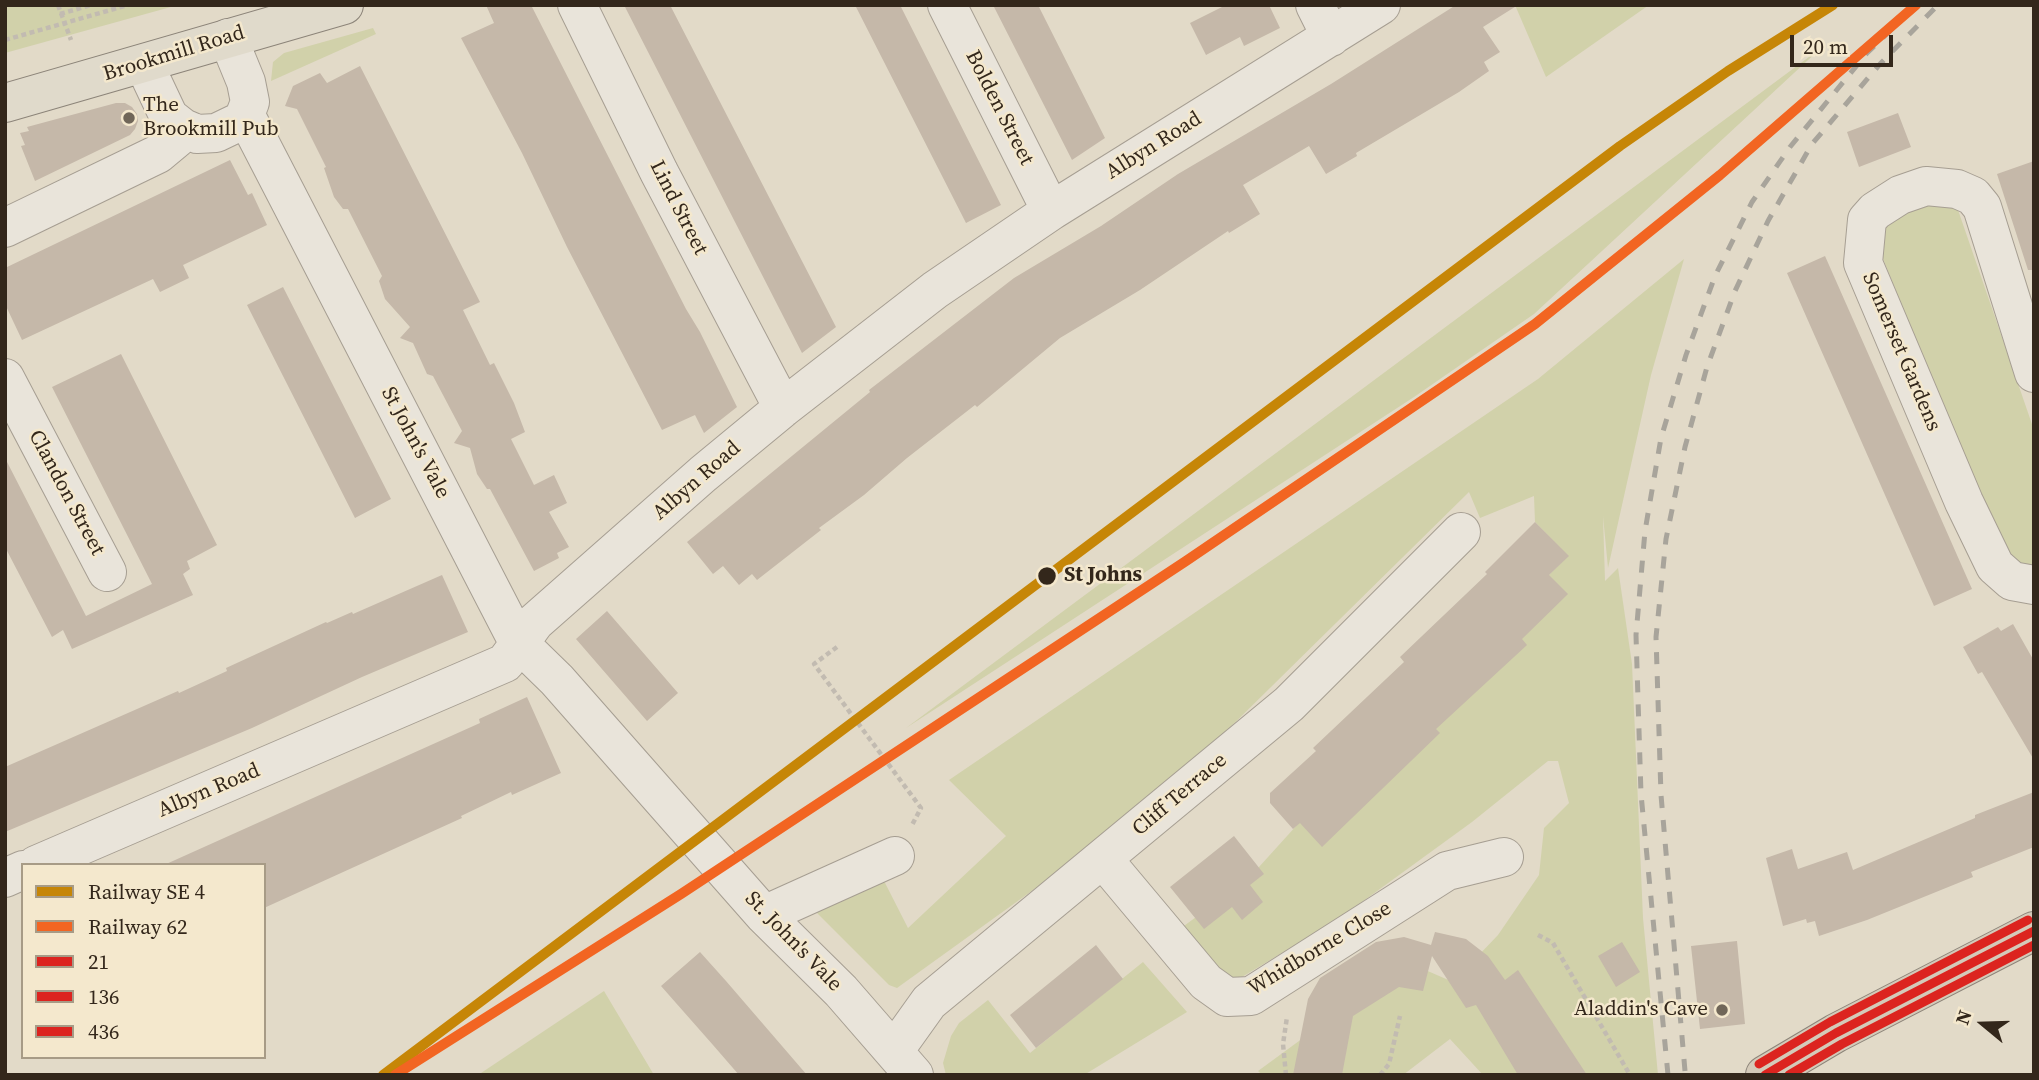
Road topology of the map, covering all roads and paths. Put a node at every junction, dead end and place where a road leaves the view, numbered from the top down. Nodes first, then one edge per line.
1 (58, 5) edge
2 (91, 5) edge
3 (128, 5) edge
4 (344, 5) edge
5 (577, 5) edge
6 (947, 5) edge
7 (1381, 5) edge
8 (60, 14) junction
9 (1323, 21) edge
10 (64, 24) junction
11 (228, 38) junction
12 (5, 40) edge
13 (71, 40) dead end
14 (144, 64) junction
15 (5, 103) edge
16 (246, 116) junction
17 (183, 128) junction
18 (1051, 211) junction
19 (5, 228) edge
20 (2034, 373) edge
21 (5, 378) edge
22 (783, 408) junction
23 (1461, 532) dead end
24 (107, 572) dead end
25 (2034, 585) edge
26 (518, 642) junction
27 (837, 647) dead end
28 (617, 746) joint
29 (921, 808) dead end
30 (895, 856) dead end
31 (1504, 857) dead end
32 (1103, 859) junction
33 (41, 863) edge
34 (21, 871) edge
35 (5, 878) edge
36 (764, 915) junction
37 (2034, 931) edge
38 (1538, 934) dead end
39 (1287, 1016) dead end
40 (1400, 1016) dead end
41 (904, 1063) edge
42 (1286, 1075) edge
43 (1380, 1075) edge
44 (1630, 1075) edge
45 (1765, 1075) edge

1 - 8 path
2 - 8 path
3 - 10 path
4 - 11 main road, Brookmill Road
5 - 22 street, Lind Street
6 - 18 street, Bolden Street
7 - 9 street, Albyn Road
8 - 10 path
9 - 18 street, Albyn Road
10 - 12 path
10 - 13 path
11 - 14 main road, Brookmill Road
11 - 16 street, St John's Vale
14 - 15 main road, Brookmill Road
14 - 17 street
16 - 17 street
16 - 26 street, St John's Vale
17 - 19 street
18 - 22 street, Albyn Road
20 - 25 street, Somerset Gardens
21 - 24 street, Clandon Street
22 - 26 street, Albyn Road
23 - 32 street, Cliff Terrace
26 - 28 street, St John's Vale
26 - 33 street, Albyn Road
27 - 29 path
28 - 36 street, St. John's Vale
30 - 36 street
31 - 32 street, Whidborne Close
32 - 41 street, Cliff Terrace
34 - 35 street
36 - 41 street, St. John's Vale
37 - 45 highway
38 - 44 path
39 - 42 path
40 - 43 path

